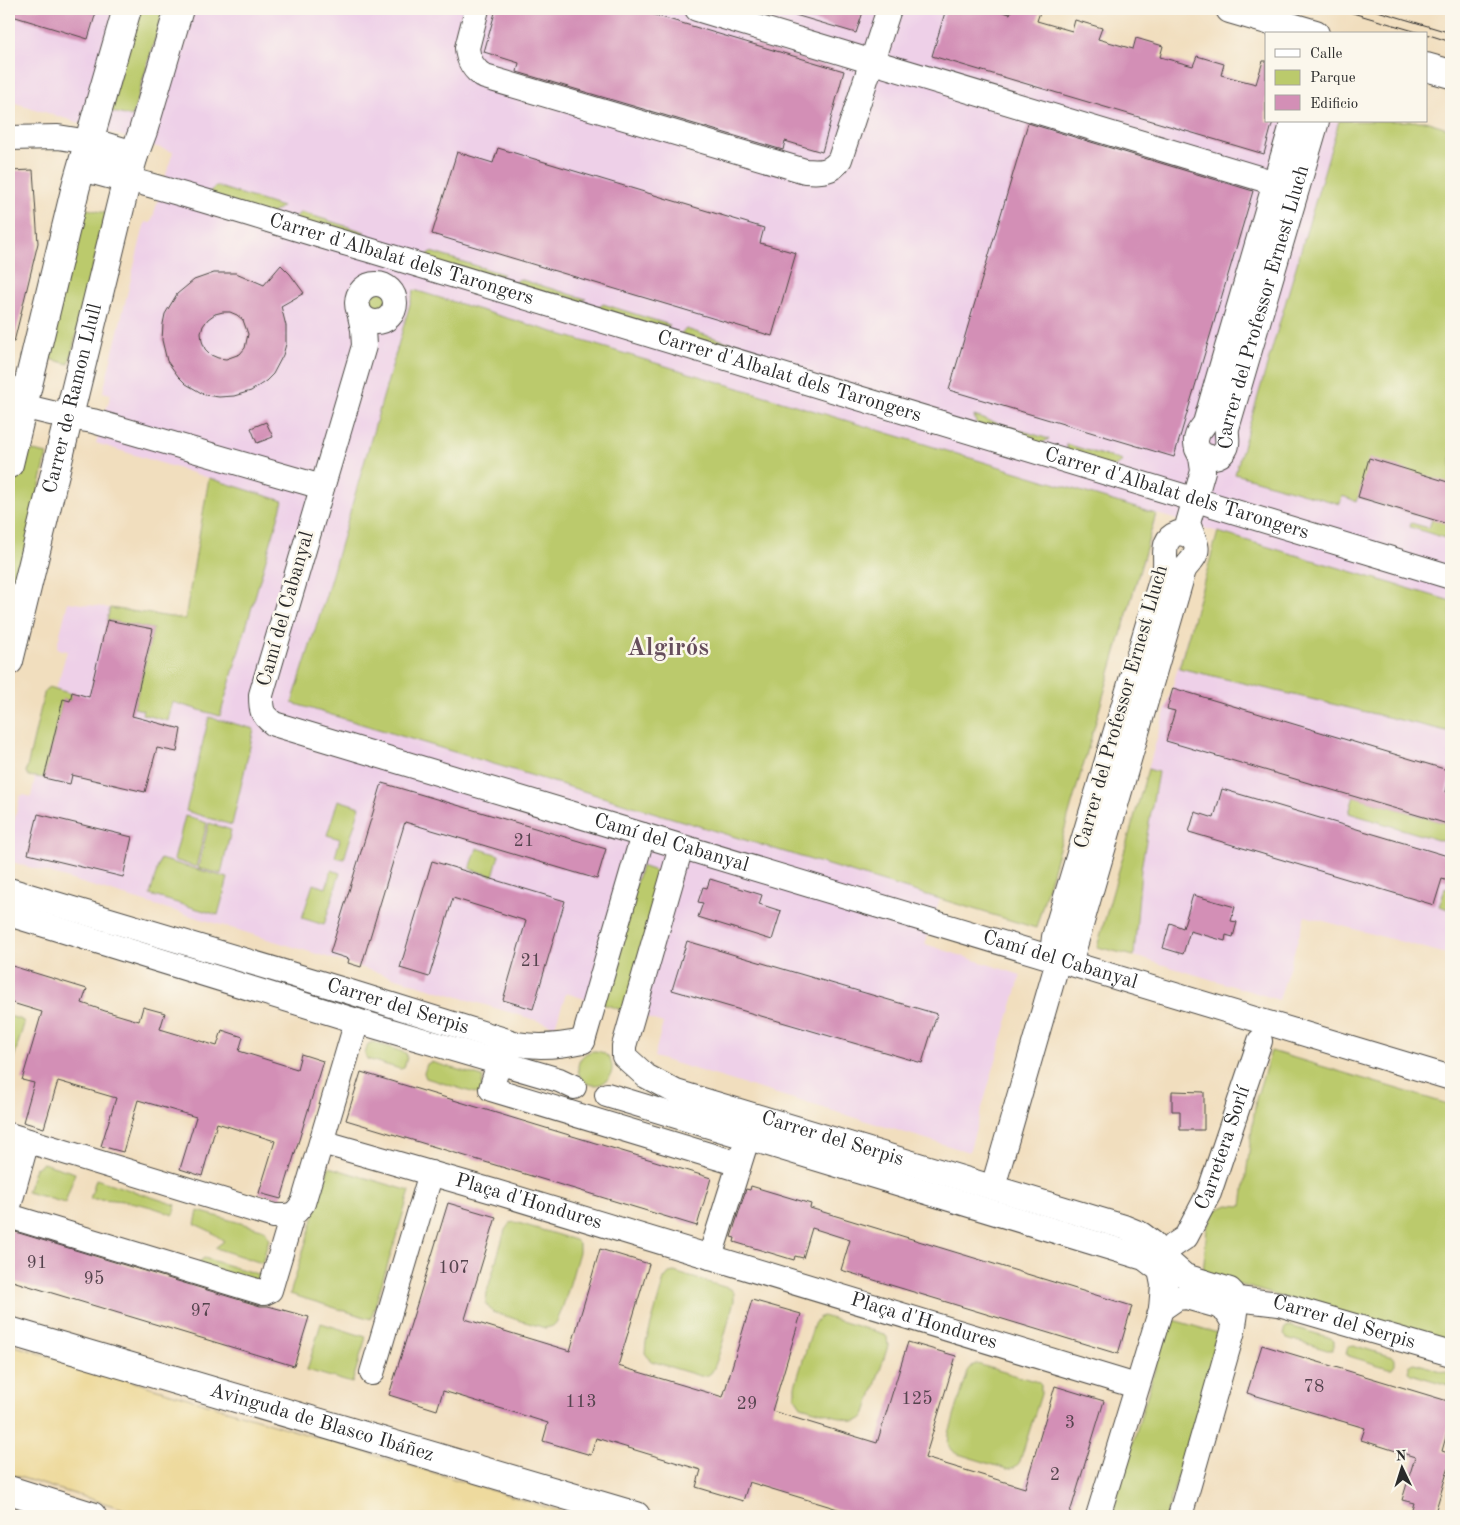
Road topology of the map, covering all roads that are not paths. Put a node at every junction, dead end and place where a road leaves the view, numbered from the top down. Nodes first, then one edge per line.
1 (127, 9) edge
2 (179, 9) edge
3 (477, 9) edge
4 (697, 9) edge
5 (889, 9) edge
6 (1230, 9) edge
7 (1309, 32) edge
8 (873, 54) junction
9 (1428, 68) edge
10 (1451, 74) edge
11 (1293, 122) edge
12 (1317, 122) edge
13 (9, 138) edge
14 (9, 149) edge
15 (85, 155) junction
16 (130, 167) junction
17 (1277, 175) junction
18 (358, 308) junction
19 (387, 319) junction
20 (364, 346) junction
21 (16, 407) edge
22 (68, 417) junction
23 (1207, 458) junction
24 (9, 464) edge
25 (322, 487) junction
26 (1195, 500) junction
27 (1451, 577) edge
28 (14, 617) edge
29 (9, 661) edge
30 (643, 835) junction
31 (681, 847) junction
32 (9, 890) edge
33 (9, 914) edge
34 (1058, 961) junction
35 (358, 1021) junction
36 (583, 1041) junction
37 (1260, 1041) dead end
38 (624, 1056) junction
39 (499, 1063) junction
40 (1451, 1078) edge
41 (574, 1087) junction
42 (607, 1095) junction
43 (747, 1137) junction
44 (18, 1138) edge
45 (322, 1142) junction
46 (739, 1164) junction
47 (431, 1173) junction
48 (993, 1187) junction
49 (9, 1206) edge
50 (295, 1214) junction
51 (9, 1216) edge
52 (1174, 1246) dead end
53 (710, 1257) junction
54 (1160, 1270) junction
55 (1237, 1300) junction
56 (1265, 1302) junction
57 (1161, 1309) junction
58 (1234, 1331) junction
59 (9, 1332) edge
60 (1451, 1354) edge
61 (372, 1373) dead end
62 (1136, 1386) junction
63 (9, 1490) edge
64 (92, 1516) edge
65 (636, 1516) edge
66 (1098, 1516) edge
67 (1180, 1516) edge

1 - 15 main road
2 - 16 main road, Carrer de Ramon Llull
3 - 8 street
4 - 8 street
5 - 8 street
6 - 7 main road
8 - 17 street
9 - 10 main road
11 - 17 street, Carrer del Professor Ernest Lluch
12 - 23 street, Carrer del Professor Ernest Lluch
13 - 15 street
14 - 15 street
15 - 16 main road
15 - 21 main road
16 - 22 main road, Carrer de Ramon Llull
16 - 26 street, Carrer d'Albalat dels Tarongers
17 - 23 street, Carrer del Professor Ernest Lluch
18 - 19 street
18 - 19 street
18 - 20 street
19 - 20 street
20 - 25 street, Camí del Cabanyal
21 - 22 street
21 - 24 main road
22 - 25 street
22 - 28 main road, Carrer de Ramon Llull
23 - 26 street, Carrer del Professor Ernest Lluch
25 - 30 street, Camí del Cabanyal
26 - 27 street, Carrer d'Albalat dels Tarongers
26 - 34 street, Carrer del Professor Ernest Lluch
28 - 29 main road, Carrer de Ramon Llull
30 - 31 street, Camí del Cabanyal
30 - 36 street
31 - 34 street, Camí del Cabanyal
31 - 38 street
32 - 36 street, Carrer del Serpis
33 - 35 street, Carrer del Serpis
34 - 40 street, Camí del Cabanyal
34 - 48 street, Carrer del Professor Ernest Lluch
35 - 39 street, Carrer del Serpis
35 - 45 street
36 - 38 street
36 - 41 street
37 - 52 street, Carretera Sorlí
38 - 42 street
38 - 48 street, Carrer del Serpis
39 - 41 street, Carrer del Serpis
39 - 46 street
41 - 42 street
42 - 43 street, Carrer del Serpis
43 - 46 street
43 - 54 street, Carrer del Serpis
44 - 49 street
44 - 50 street
45 - 47 street, Plaça d'Hondures
45 - 50 street
46 - 53 street
47 - 53 street, Plaça d'Hondures
47 - 61 street, Plaça d'Hondures
48 - 55 street, Carrer del Serpis
50 - 51 street
53 - 62 street, Plaça d'Hondures
54 - 55 street, Carrer del Serpis
54 - 57 street
55 - 56 street, Carrer del Serpis
55 - 58 street
56 - 58 street
56 - 60 street, Carrer del Serpis
57 - 58 street
57 - 62 street
58 - 67 street
59 - 65 main road, Avinguda de Blasco Ibáñez
62 - 66 street
63 - 64 main road

